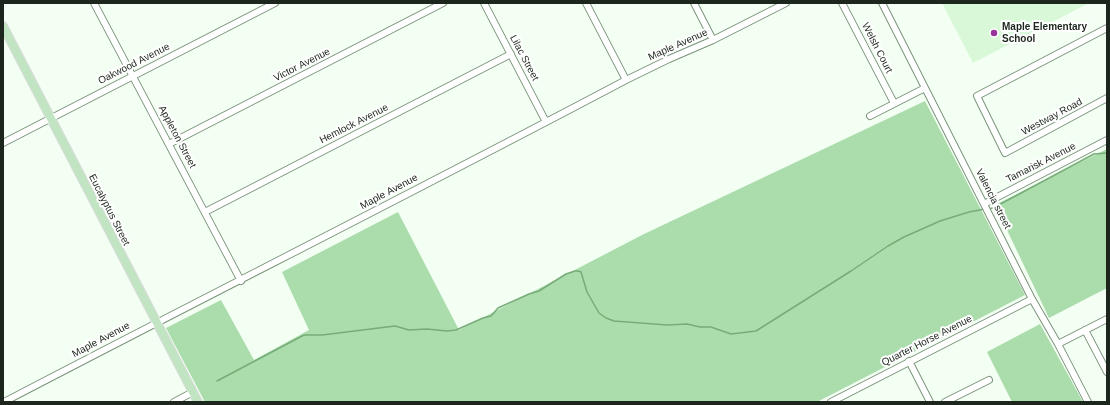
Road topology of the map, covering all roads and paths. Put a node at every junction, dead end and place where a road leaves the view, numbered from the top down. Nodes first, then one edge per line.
1 (94, 3) edge
2 (275, 3) edge
3 (443, 3) edge
4 (484, 3) edge
5 (586, 3) edge
6 (694, 3) edge
7 (786, 3) edge
8 (842, 3) edge
9 (882, 3) edge
10 (3, 26) edge
11 (1107, 28) edge
12 (713, 40) junction
13 (511, 54) junction
14 (134, 76) junction
15 (626, 80) junction
16 (924, 88) junction
17 (1107, 98) edge
18 (894, 103) junction
19 (870, 116) dead end
20 (50, 118) junction
21 (546, 122) junction
22 (1107, 140) edge
23 (3, 143) edge
24 (170, 144) junction
25 (984, 204) junction
26 (205, 212) junction
27 (241, 280) junction
28 (1032, 299) junction
29 (1107, 319) edge
30 (156, 322) junction
31 (1085, 330) junction
32 (1058, 344) junction
33 (908, 361) junction
34 (1107, 372) edge
35 (988, 380) dead end
36 (193, 392) junction
37 (4, 402) edge
38 (174, 402) edge
39 (198, 402) edge
40 (831, 402) edge
41 (930, 402) edge
42 (945, 402) edge
43 (1088, 402) edge

1 - 14 street, Appleton Street
2 - 14 street, Oakwood Avenue
3 - 24 street, Victor Avenue
4 - 13 street, Lilac Street
5 - 15 street
6 - 12 street
7 - 12 street, Maple Avenue
8 - 18 street, Welsh Court
9 - 16 street, Valencia street
10 - 20 main road, Eucalyptus Street
11 - 17 street, Westway Road
12 - 15 street, Maple Avenue
13 - 21 street, Lilac Street
13 - 26 street, Hemlock Avenue
14 - 20 street, Oakwood Avenue
14 - 24 street, Appleton Street
15 - 21 street, Maple Avenue
16 - 18 street
16 - 25 street, Valencia street
18 - 19 street
20 - 23 street, Oakwood Avenue
20 - 30 main road, Eucalyptus Street
21 - 27 street, Maple Avenue
22 - 25 street, Tamarisk Avenue
24 - 26 street, Appleton Street
25 - 28 street, Valencia street
26 - 27 street, Appleton Street
27 - 30 street, Maple Avenue
28 - 32 street, Valencia street
28 - 33 street, Quarter Horse Avenue
29 - 31 street
30 - 36 main road, Eucalyptus Street
30 - 37 street, Maple Avenue
31 - 32 street
31 - 34 street
32 - 43 street, Valencia street
33 - 40 street, Quarter Horse Avenue
33 - 41 street
35 - 42 street
36 - 38 street
36 - 39 main road, Eucalyptus Street

